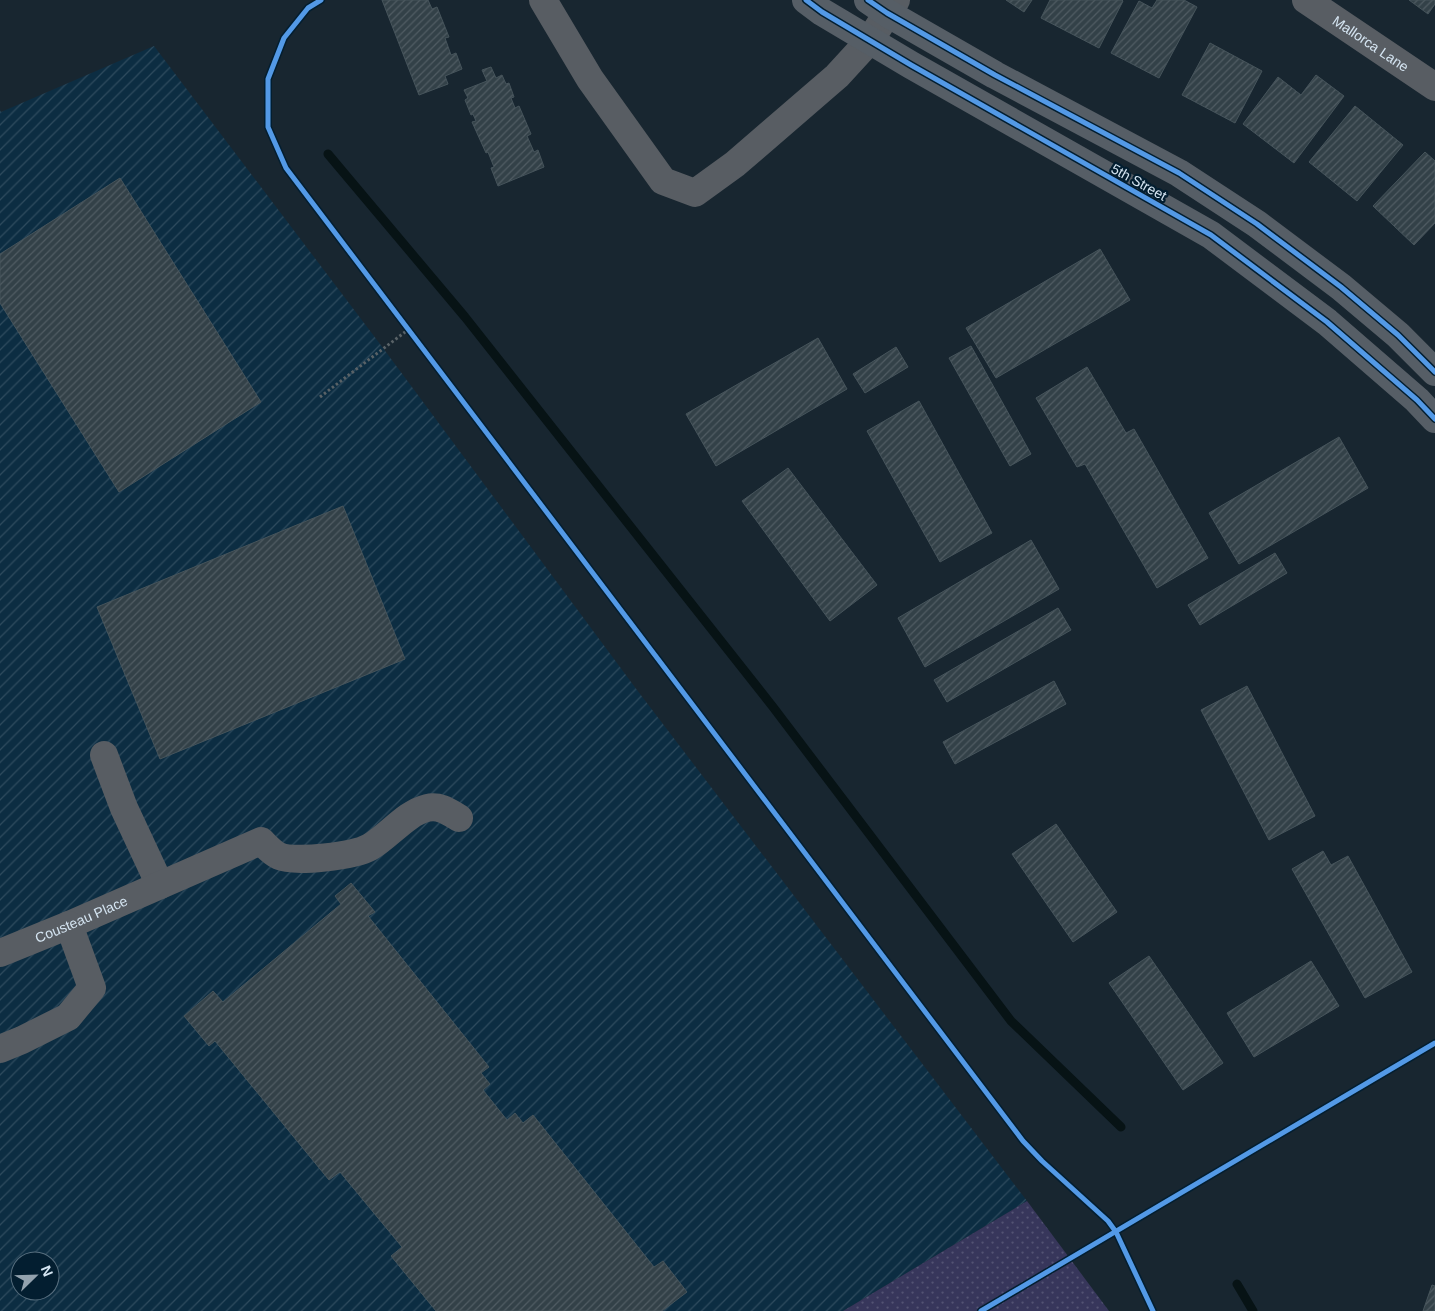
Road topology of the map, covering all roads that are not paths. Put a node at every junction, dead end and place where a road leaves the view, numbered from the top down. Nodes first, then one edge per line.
1 (543, 0) edge
2 (806, 0) edge
3 (1306, 0) edge
4 (884, 4) edge
5 (870, 40) junction
6 (1435, 87) edge
7 (1435, 372) edge
8 (1435, 419) edge
9 (104, 754) dead end
10 (459, 818) dead end
11 (160, 885) junction
12 (69, 925) junction
13 (0, 953) edge
14 (0, 1049) edge

1 - 5 street
2 - 5 main road, 5th Street
3 - 6 street, Mallorca Lane
4 - 5 street
4 - 7 main road, 5th Street
5 - 8 main road, 5th Street
9 - 11 street
10 - 11 street, Cousteau Place
11 - 12 street, Cousteau Place
12 - 13 street, Cousteau Place
12 - 14 street

